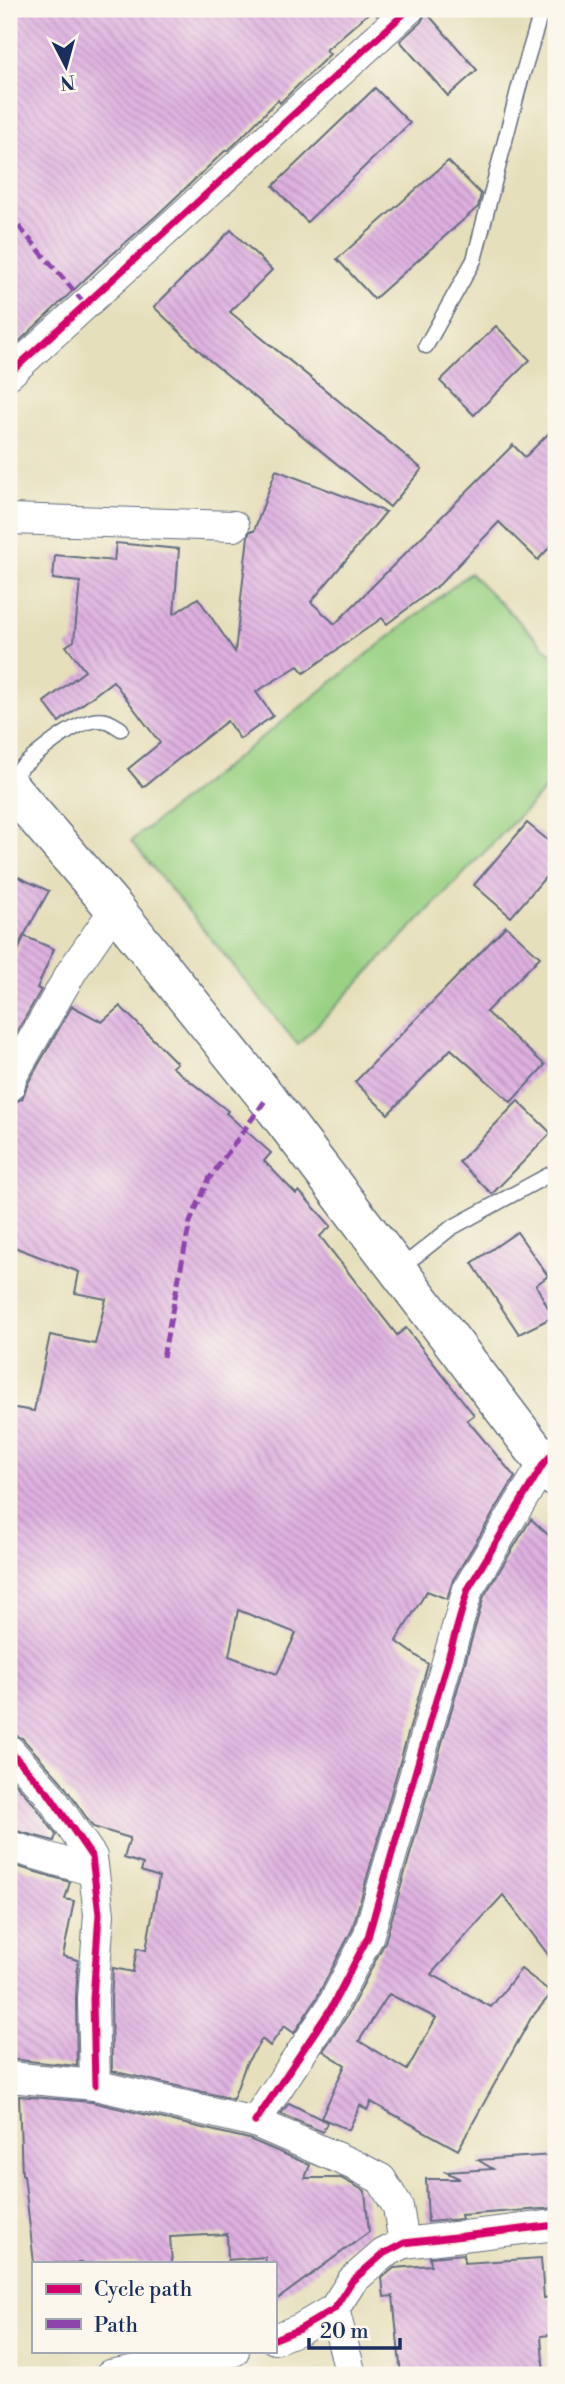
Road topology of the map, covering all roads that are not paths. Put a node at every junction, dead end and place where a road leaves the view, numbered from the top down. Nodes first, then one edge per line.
1 (409, 9) edge
2 (542, 9) edge
3 (426, 345) dead end
4 (9, 374) edge
5 (9, 519) edge
6 (234, 526) dead end
7 (121, 729) dead end
8 (9, 778) edge
9 (9, 786) edge
10 (116, 909) junction
11 (9, 1087) edge
12 (556, 1171) edge
13 (398, 1270) junction
14 (552, 1464) edge
15 (9, 1750) edge
16 (9, 1846) edge
17 (93, 1871) junction
18 (9, 2077) edge
19 (94, 2085) junction
20 (255, 2122) junction
21 (556, 2225) edge
22 (404, 2243) junction
23 (334, 2309) junction
24 (276, 2339) edge
25 (229, 2352) edge
26 (110, 2375) edge
27 (351, 2375) edge

1 - 4 street
2 - 3 lane
5 - 6 street
7 - 8 lane
9 - 10 main road
10 - 11 street
10 - 13 main road
12 - 13 lane
13 - 14 main road
14 - 20 street
15 - 17 street
16 - 17 street
17 - 19 street
18 - 19 street
19 - 20 street
20 - 22 street
21 - 22 street
22 - 23 street
23 - 24 street
23 - 27 street
25 - 26 street

